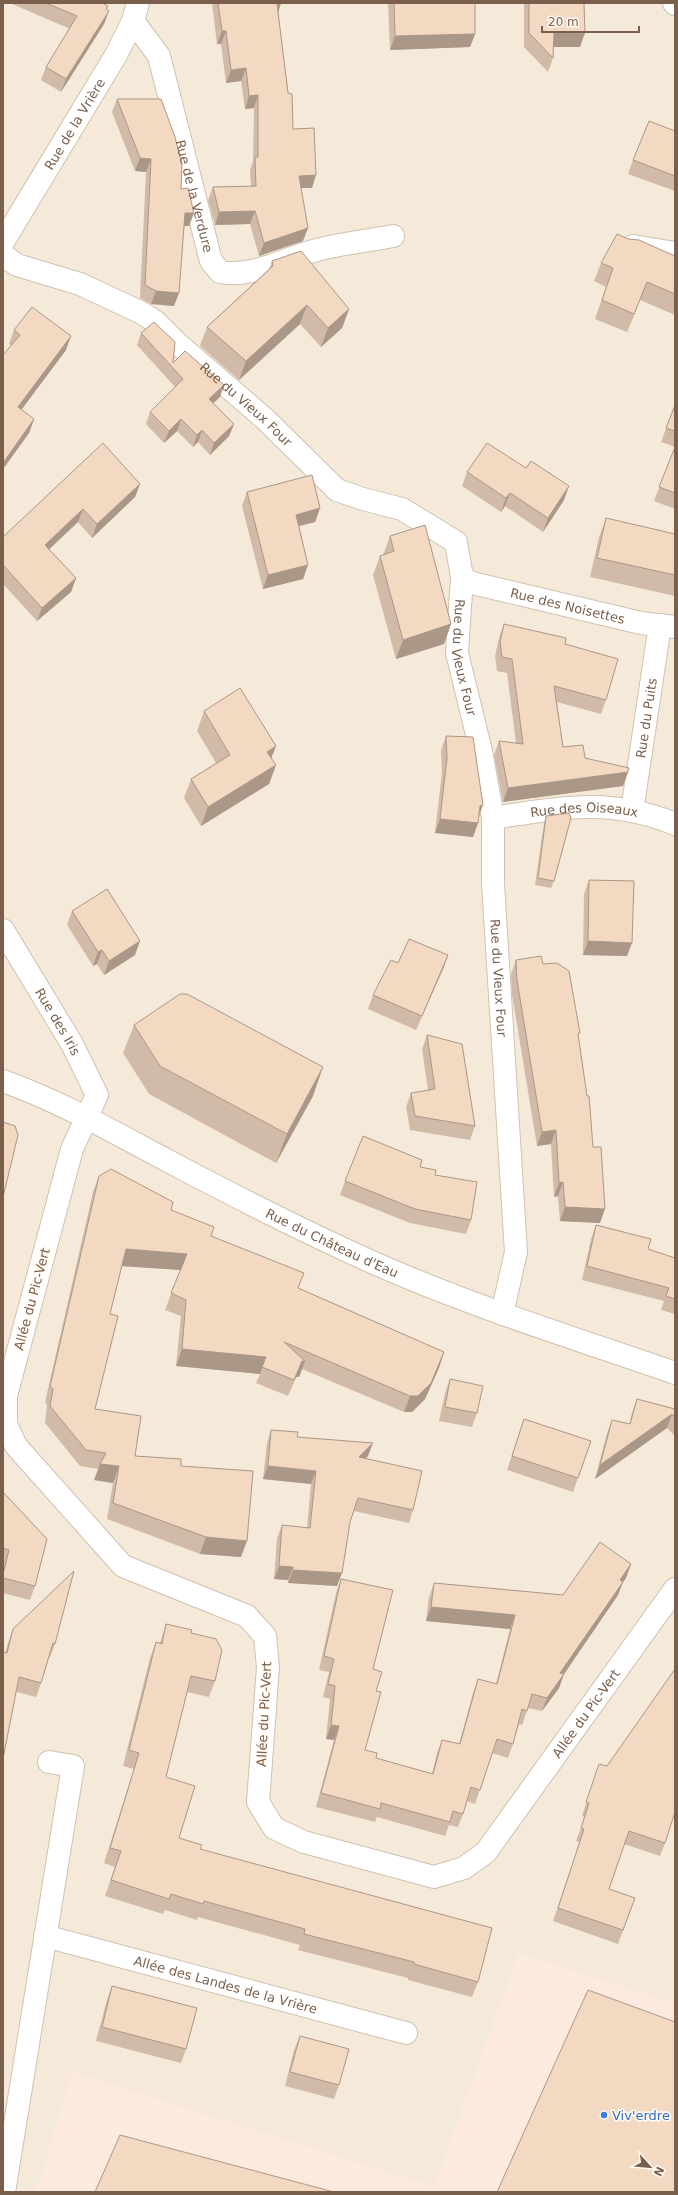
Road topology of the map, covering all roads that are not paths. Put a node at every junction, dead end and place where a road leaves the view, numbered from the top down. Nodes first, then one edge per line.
1 (135, 12) edge
2 (393, 236) dead end
3 (3, 242) edge
4 (620, 244) edge
5 (675, 253) edge
6 (3, 255) edge
7 (462, 577) junction
8 (667, 626) edge
9 (632, 810) junction
10 (493, 818) junction
11 (675, 824) edge
12 (3, 930) edge
13 (3, 1081) edge
14 (86, 1118) junction
15 (502, 1314) junction
16 (675, 1373) edge
17 (675, 1589) edge
18 (48, 1762) dead end
19 (45, 1936) junction
20 (406, 2032) dead end
21 (4, 2192) edge

1 - 2 street, Rue de la Verdure
1 - 3 street, Rue de la Vrière
4 - 5 street
6 - 7 street, Rue du Vieux Four
7 - 8 street, Rue des Noisettes
7 - 10 street, Rue du Vieux Four
8 - 9 street, Rue du Puits
9 - 10 street, Rue des Oiseaux
9 - 11 street, Rue des Oiseaux
10 - 15 street, Rue du Vieux Four
12 - 14 street, Rue des Iris
13 - 14 street, Rue du Château d'Eau
14 - 15 street, Rue du Château d'Eau
14 - 17 street, Allée du Pic-Vert
15 - 16 street, Rue du Château d'Eau
18 - 19 street
19 - 20 street, Allée des Landes de la Vrière
19 - 21 street

